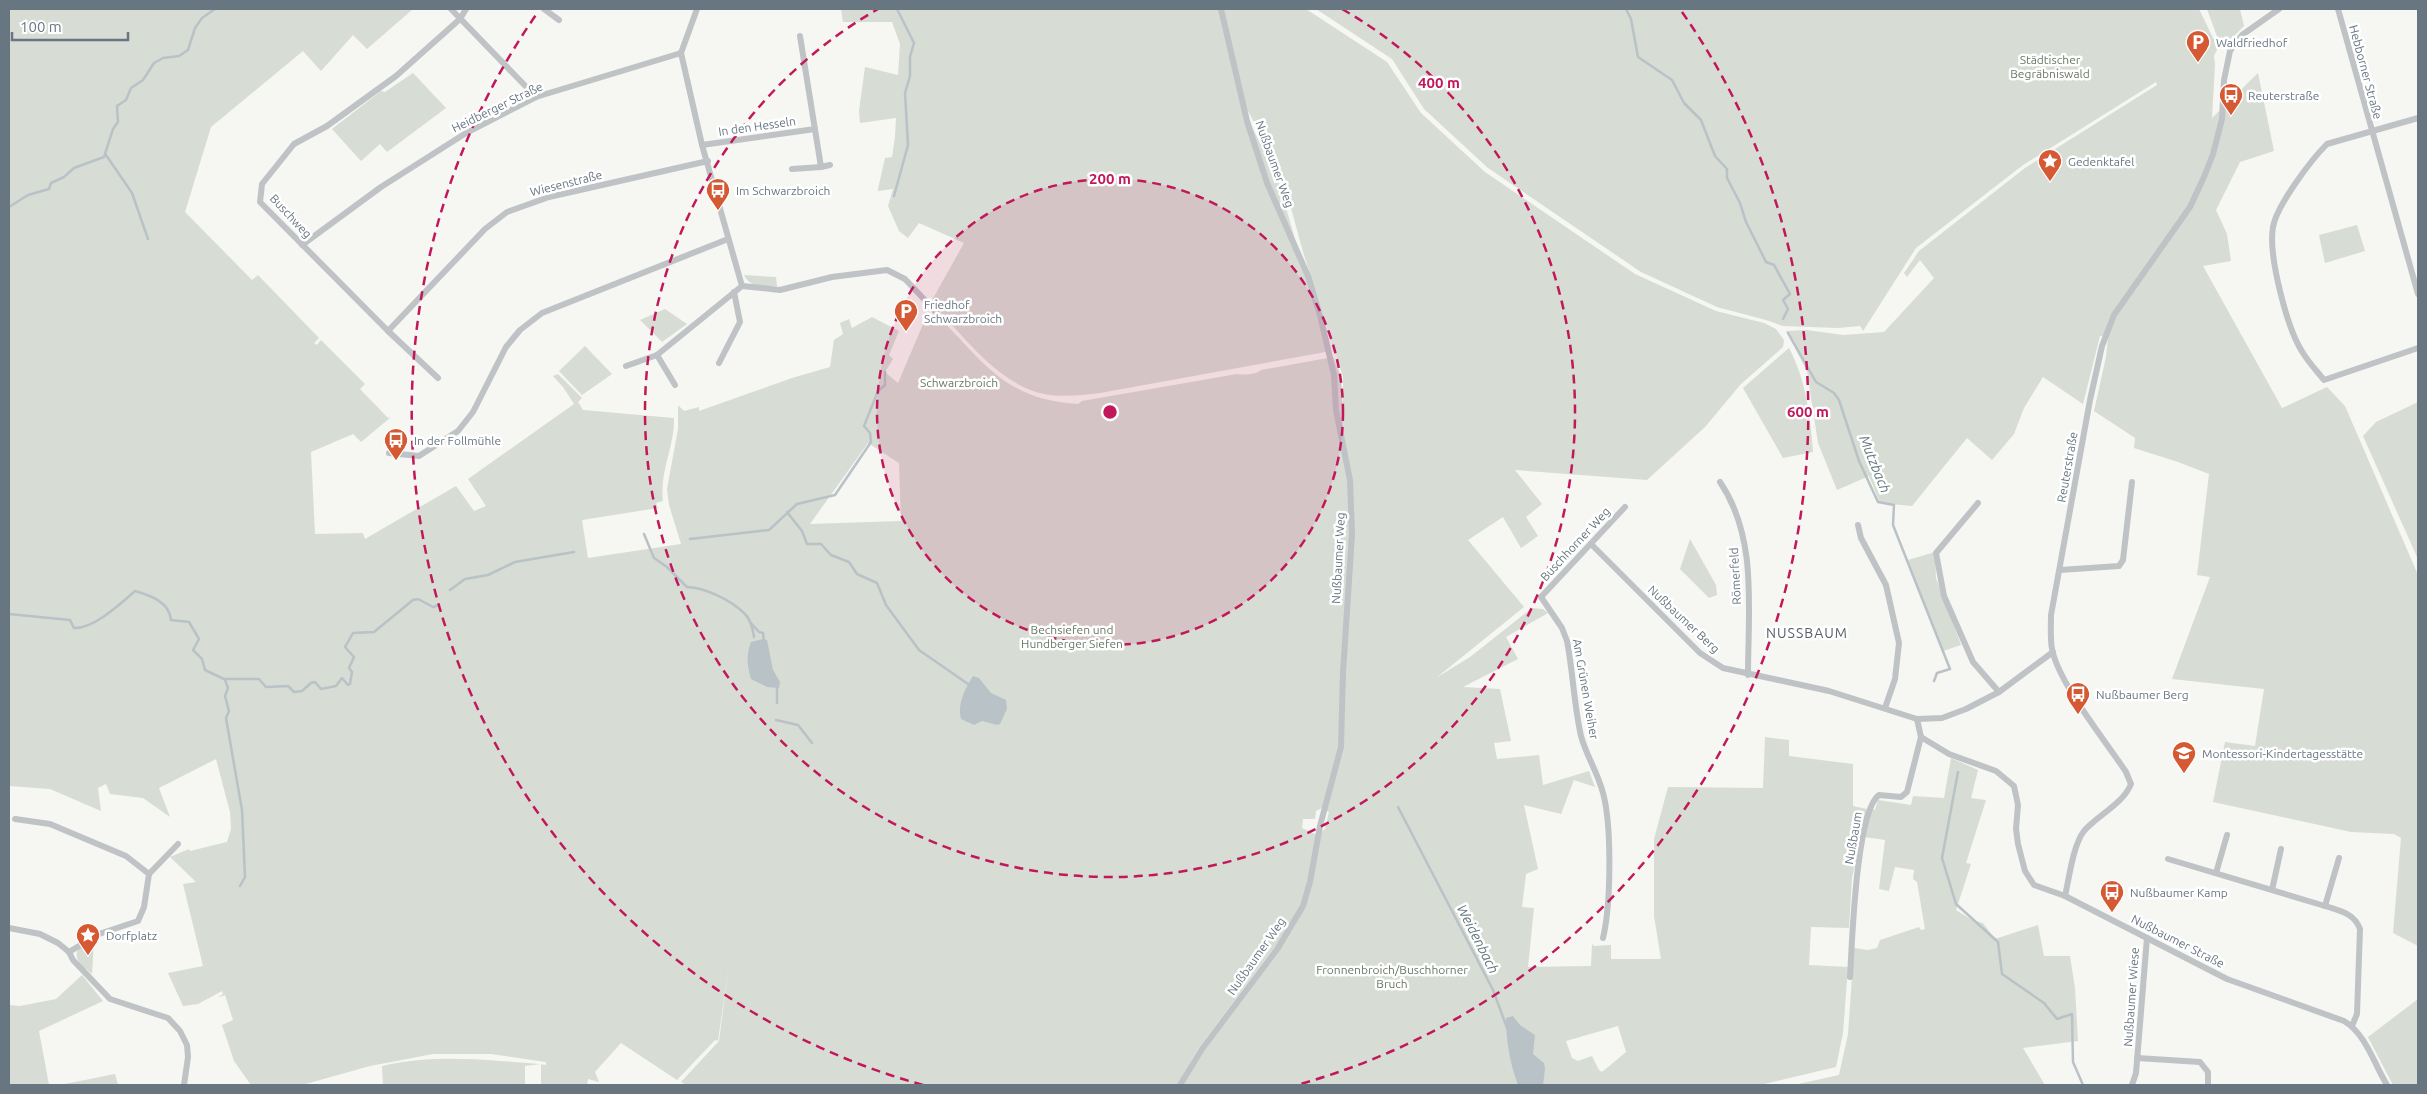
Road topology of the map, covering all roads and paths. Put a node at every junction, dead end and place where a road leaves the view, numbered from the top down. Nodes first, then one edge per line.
1 (451, 9) edge
2 (466, 9) edge
3 (544, 9) edge
4 (697, 9) edge
5 (1221, 9) edge
6 (2278, 9) edge
7 (2338, 9) edge
8 (460, 19) junction
9 (559, 20) dead end
10 (800, 36) dead end
11 (681, 53) junction
12 (536, 97) junction
13 (2418, 118) edge
14 (815, 129) junction
15 (2370, 130) junction
16 (702, 145) junction
17 (708, 161) junction
18 (830, 165) dead end
19 (821, 166) junction
20 (792, 169) dead end
21 (728, 239) junction
22 (302, 245) junction
23 (742, 286) junction
24 (734, 292) junction
25 (2418, 294) edge
26 (938, 313) dead end
27 (388, 331) junction
28 (2418, 348) edge
29 (657, 355) junction
30 (719, 363) dead end
31 (626, 366) dead end
32 (438, 378) dead end
33 (675, 385) dead end
34 (389, 453) dead end
35 (1720, 482) dead end
36 (2132, 482) dead end
37 (1978, 503) dead end
38 (1625, 507) dead end
39 (1858, 525) dead end
40 (1591, 544) junction
41 (2060, 570) junction
42 (1542, 597) joint
43 (2052, 652) junction
44 (1748, 675) junction
45 (1999, 692) junction
46 (1885, 708) junction
47 (1917, 719) junction
48 (1921, 737) junction
49 (15, 819) dead end
50 (2227, 835) dead end
51 (178, 844) dead end
52 (2281, 849) dead end
53 (2339, 858) dead end
54 (2168, 859) dead end
55 (2216, 873) junction
56 (149, 874) junction
57 (2272, 890) junction
58 (2065, 896) junction
59 (2325, 906) junction
60 (9, 928) edge
61 (1603, 938) dead end
62 (2147, 938) junction
63 (69, 952) junction
64 (1850, 977) dead end
65 (2352, 1026) junction
66 (2137, 1058) junction
67 (184, 1085) edge
68 (1180, 1085) edge
69 (2132, 1085) edge
70 (2208, 1085) edge
71 (2387, 1085) edge

1 - 8 street
2 - 8 street
3 - 9 street
4 - 11 street
5 - 68 street, Nußbaumer Weg
6 - 41 street, Reuterstraße
7 - 15 street, Hebborner Straße
8 - 12 street
8 - 22 street, Buschweg
10 - 14 street, In den Hesseln
11 - 12 street, Heidberger Straße
11 - 16 street
12 - 22 street, Heidberger Straße
13 - 15 street
14 - 16 street, In den Hesseln
14 - 19 street, In den Hesseln
15 - 25 street
15 - 28 street, Hebborner Straße
16 - 17 street
17 - 21 street
17 - 27 street, Wiesenstraße
18 - 19 street
19 - 20 street
21 - 23 street
21 - 34 street
22 - 27 street, Buschweg
23 - 24 street
23 - 26 street
24 - 29 street
24 - 30 street
27 - 32 street, Buschweg
29 - 31 street
29 - 33 street
35 - 44 street, Römerfeld
36 - 41 street
37 - 45 street
38 - 40 street, Buschhorner Weg
39 - 46 street
40 - 42 street, Buschhorner Weg
40 - 44 street, Nußbaumer Berg
41 - 43 street, Reuterstraße
42 - 61 street, Am Grünen Weiher
43 - 45 street, Nußbaumer Berg
43 - 58 street, Reuterstraße
44 - 46 street, Nußbaumer Berg
45 - 47 street, Nußbaumer Berg
46 - 47 street, Nußbaumer Berg
47 - 48 street
48 - 58 street, Nußbaumer Straße
48 - 64 street, Nußbaum
49 - 56 street
50 - 55 street
51 - 56 street
52 - 57 street
53 - 59 street
54 - 55 street
55 - 57 street
56 - 63 street
57 - 59 street
58 - 62 street, Nußbaumer Straße
59 - 65 street
60 - 63 street
62 - 65 street, Nußbaumer Straße
62 - 66 street, Nußbaumer Wiese
63 - 67 street
65 - 71 street
66 - 69 street, Nußbaumer Wiese
66 - 70 street, Nußbaumer Wiese

